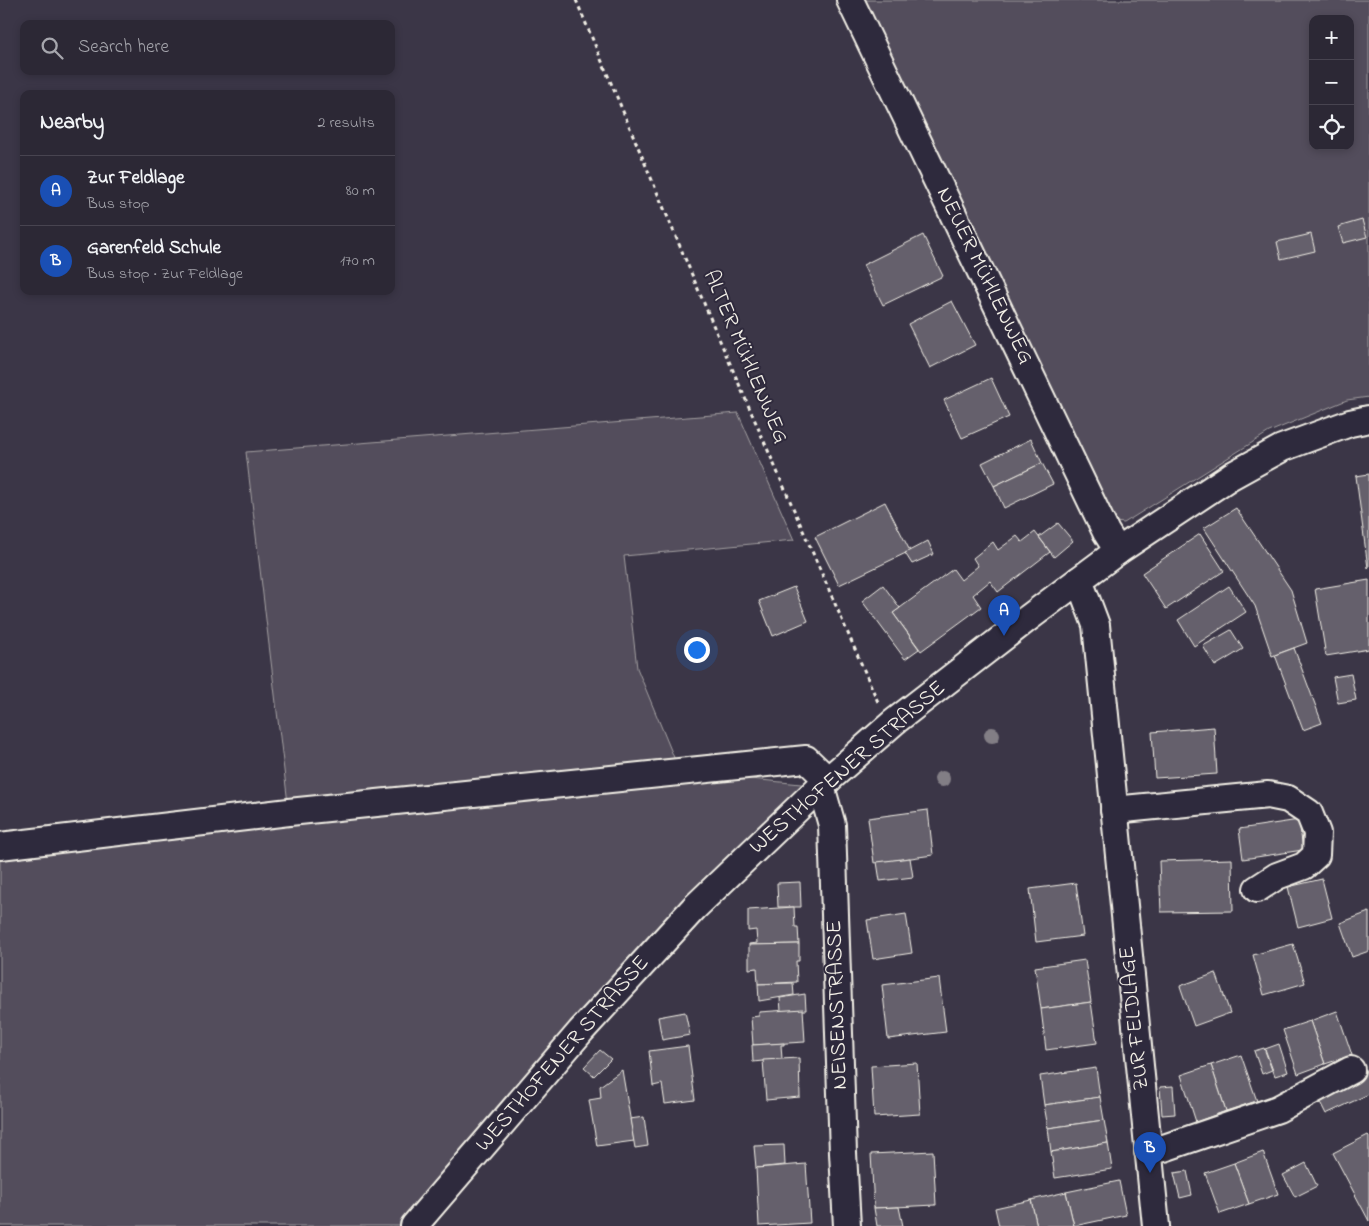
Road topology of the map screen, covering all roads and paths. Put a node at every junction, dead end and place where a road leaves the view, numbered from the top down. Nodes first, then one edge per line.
1 (576, 0) edge
2 (850, 0) edge
3 (1369, 419) edge
4 (1118, 552) junction
5 (1079, 580) junction
6 (894, 722) junction
7 (825, 783) junction
8 (1114, 810) junction
9 (0, 846) edge
10 (1257, 889) dead end
11 (1351, 1070) dead end
12 (1148, 1152) junction
13 (414, 1226) edge
14 (847, 1226) edge
15 (1156, 1226) edge

1 - 6 path, ALTER MÜHLENWEG
2 - 4 street, NEUER MÜHLENWEG
3 - 4 street, WESTHOFENER STRASSE
4 - 5 street, WESTHOFENER STRASSE
5 - 6 street, WESTHOFENER STRASSE
5 - 8 street, ZUR FELDLAGE
6 - 7 street, WESTHOFENER STRASSE
7 - 9 street
7 - 13 street, WESTHOFENER STRASSE
7 - 14 street, NEISENSTRASSE
8 - 10 street
8 - 12 street, ZUR FELDLAGE
11 - 12 street
12 - 15 street, ZUR FELDLAGE

